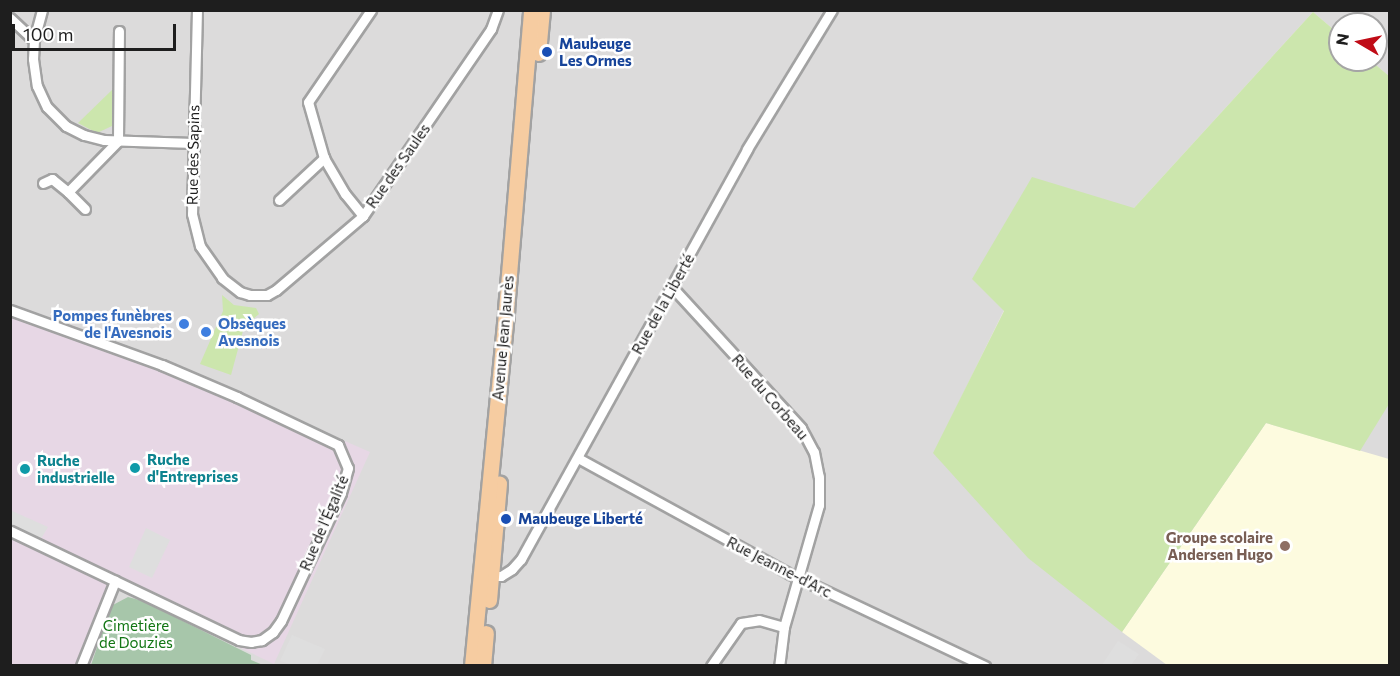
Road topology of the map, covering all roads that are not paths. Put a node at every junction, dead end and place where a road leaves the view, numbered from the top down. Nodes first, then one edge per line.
1 (42, 10) edge
2 (197, 10) edge
3 (370, 10) edge
4 (498, 10) edge
5 (531, 10) edge
6 (542, 10) edge
7 (832, 10) edge
8 (10, 18) edge
9 (119, 31) dead end
10 (34, 39) junction
11 (118, 141) junction
12 (193, 143) junction
13 (324, 158) junction
14 (43, 183) dead end
15 (68, 192) junction
16 (279, 200) dead end
17 (85, 209) dead end
18 (363, 216) junction
19 (672, 287) junction
20 (267, 295) joint
21 (10, 310) edge
22 (578, 458) junction
23 (10, 531) edge
24 (486, 576) junction
25 (799, 578) junction
26 (115, 581) junction
27 (784, 627) junction
28 (81, 666) edge
29 (472, 666) edge
30 (483, 666) edge
31 (711, 666) edge
32 (779, 666) edge
33 (985, 666) edge

1 - 10 street
2 - 12 street, Rue des Sapins
3 - 13 street
4 - 18 street, Rue des Saules
5 - 24 main road, Avenue Jean Jaurès
6 - 24 main road, Avenue Jean Jaurès
7 - 19 street, Rue de la Liberté
8 - 10 street
9 - 11 street
10 - 11 street
11 - 12 street
11 - 15 street
12 - 20 street, Rue des Sapins
13 - 16 street
13 - 18 street
14 - 15 street
15 - 17 street
18 - 20 street, Rue des Saules
19 - 22 street, Rue de la Liberté
19 - 25 street, Rue du Corbeau
21 - 26 street, Rue de l'Égalité
22 - 24 street, Rue de la Liberté
22 - 25 street, Rue Jeanne-d'Arc
23 - 26 street, Rue de l'Égalité
24 - 29 main road, Avenue Jean Jaurès
24 - 30 main road, Avenue Jean Jaurès
25 - 27 street, Rue du Corbeau
25 - 33 street, Rue Jeanne-d'Arc
26 - 28 street
27 - 31 street
27 - 32 street, Rue du Corbeau

